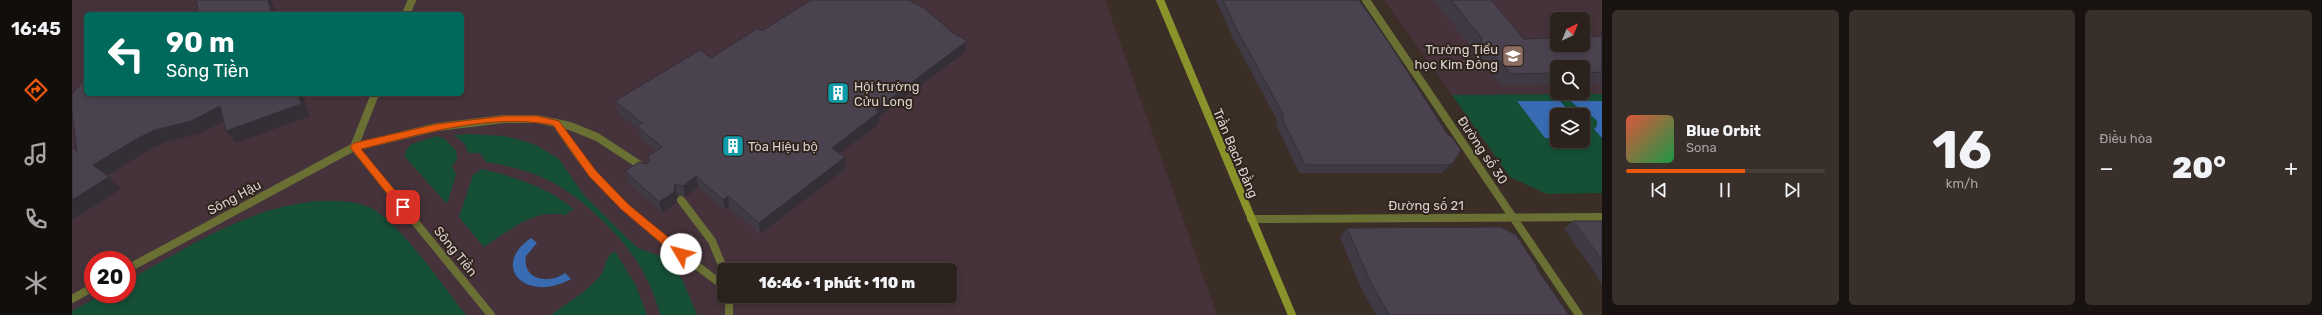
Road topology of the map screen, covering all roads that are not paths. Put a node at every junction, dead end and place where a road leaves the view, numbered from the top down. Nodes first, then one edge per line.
1 (412, 0) edge
2 (1160, 0) edge
3 (1366, 0) edge
4 (407, 12) edge
5 (374, 96) edge
6 (556, 123) junction
7 (354, 147) junction
8 (647, 170) edge
9 (681, 200) edge
10 (1602, 217) edge
11 (1514, 218) junction
12 (1251, 220) junction
13 (722, 263) edge
14 (136, 264) edge
15 (717, 281) edge
16 (84, 293) edge
17 (72, 299) edge
18 (729, 303) edge
19 (491, 315) edge
20 (729, 315) edge
21 (1292, 315) edge
22 (1579, 315) edge

1 - 4 street
2 - 12 street, Trần Bạch Đằng
3 - 11 street, Đường số 30
5 - 7 street
6 - 7 street, Sông Hậu
6 - 8 street, Sông Hậu
6 - 15 street
7 - 14 street, Sông Hậu
7 - 19 street, Sông Tiền
9 - 13 street
10 - 11 street, Đường số 21
11 - 12 street, Đường số 21
11 - 22 street, Đường số 30
12 - 21 street, Trần Bạch Đằng
16 - 17 street
18 - 20 street

